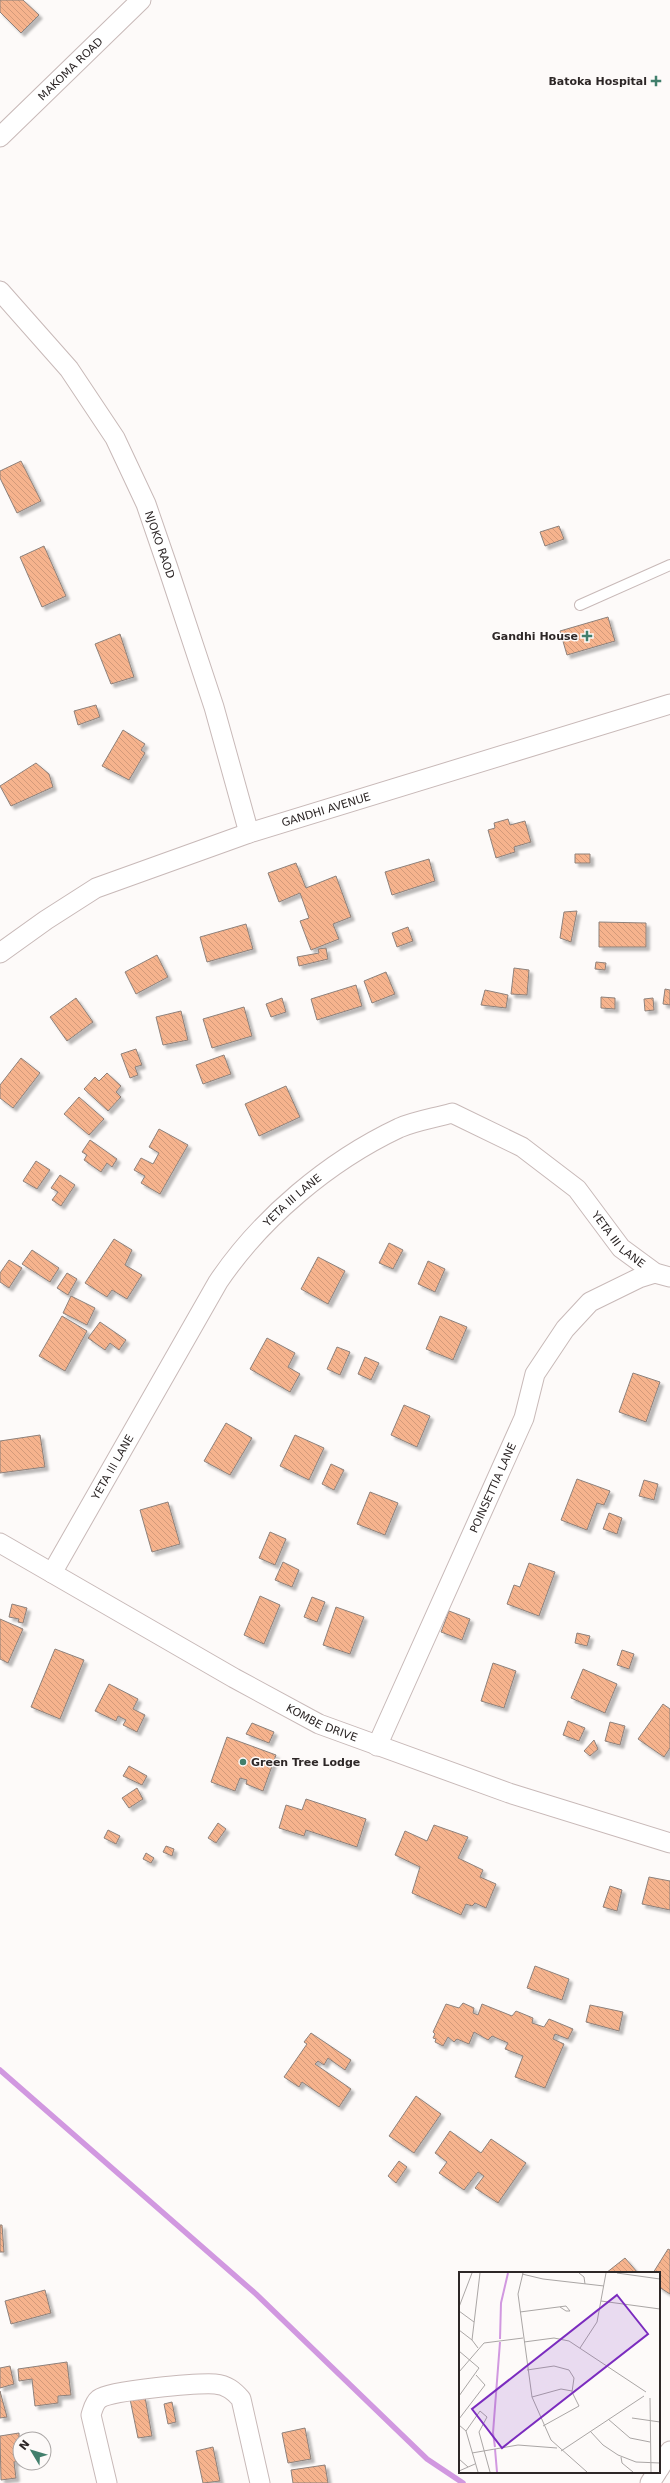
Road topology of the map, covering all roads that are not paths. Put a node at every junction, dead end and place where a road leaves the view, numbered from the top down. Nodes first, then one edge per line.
1 (141, 0) edge
2 (0, 137) edge
3 (0, 291) edge
4 (670, 565) edge
5 (580, 605) dead end
6 (670, 704) edge
7 (249, 833) junction
8 (0, 953) edge
9 (663, 1275) edge
10 (0, 1543) edge
11 (52, 1574) junction
12 (377, 1746) junction
13 (670, 1842) edge
14 (670, 2451) edge
15 (660, 2467) edge
16 (656, 2473) edge
17 (107, 2483) edge
18 (260, 2483) edge
19 (650, 2483) edge

1 - 2 street, MAKOMA ROAD
3 - 7 street, NJOKO RAOD
4 - 5 lane
6 - 7 street, GANDHI AVENUE
7 - 8 street, GANDHI AVENUE
9 - 11 street, YETA III LANE
9 - 12 street, POINSETTIA LANE
10 - 11 street, KOMBE DRIVE
11 - 12 street, KOMBE DRIVE
12 - 13 street, KOMBE DRIVE
14 - 15 street
16 - 19 street
17 - 18 street

